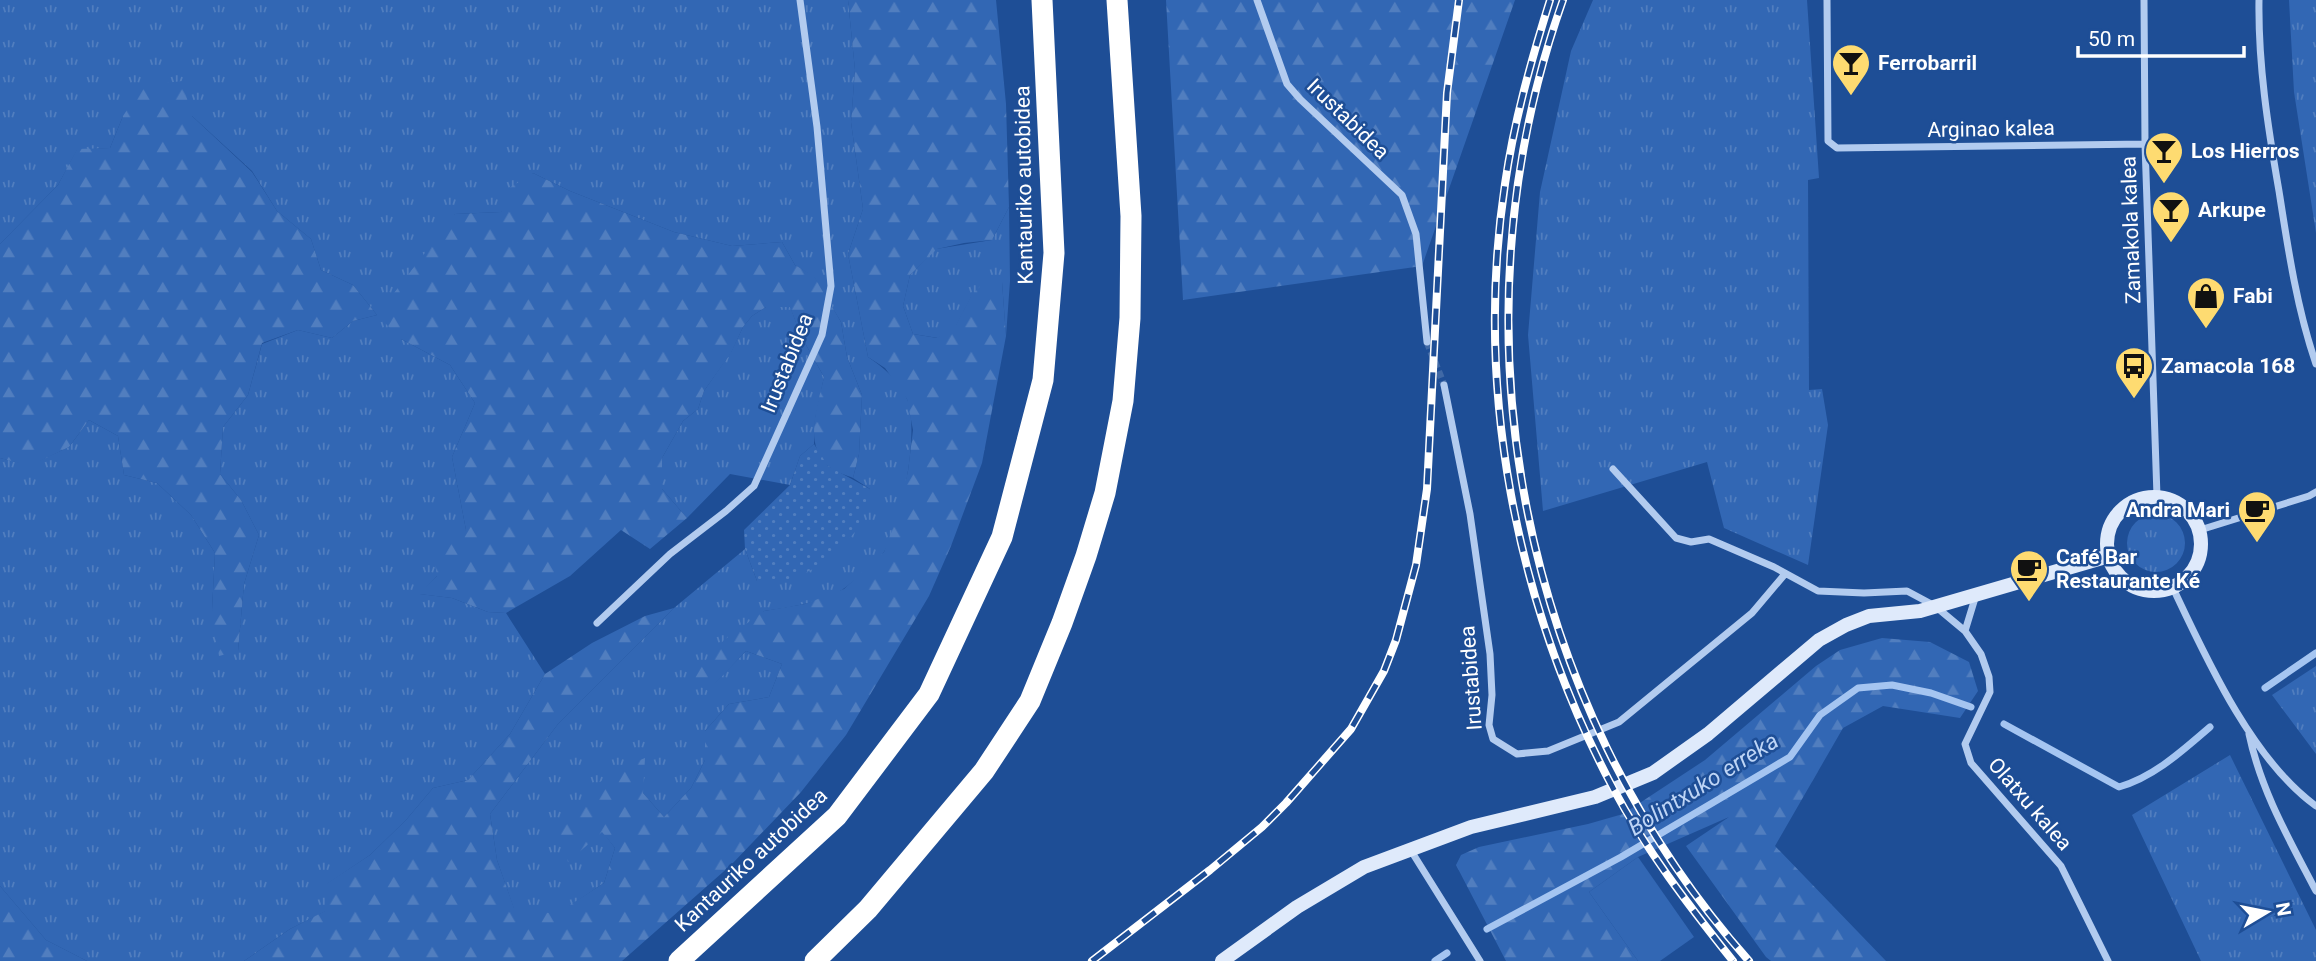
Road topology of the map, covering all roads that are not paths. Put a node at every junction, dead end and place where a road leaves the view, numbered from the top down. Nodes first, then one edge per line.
1 (800, 0) edge
2 (1042, 0) edge
3 (1117, 0) edge
4 (1257, 0) edge
5 (1827, 0) edge
6 (2144, 0) edge
7 (2259, 0) edge
8 (2146, 144) junction
9 (1427, 342) tunnel mouth
10 (2316, 364) edge
11 (1444, 385) tunnel mouth
12 (1613, 469) dead end
13 (2316, 492) edge
14 (2157, 496) junction
15 (2200, 530) junction
16 (2109, 556) junction
17 (1786, 574) junction
18 (2173, 587) junction
19 (1976, 594) junction
20 (1934, 606) junction
21 (597, 623) dead end
22 (1965, 631) junction
23 (2248, 729) junction
24 (2316, 806) edge
25 (1410, 849) junction
26 (2316, 891) edge
27 (679, 961) edge
28 (815, 961) edge
29 (1223, 961) edge
30 (1480, 961) edge
31 (2108, 961) edge

1 - 21 street, Irustabidea
2 - 27 highway, Kantauriko autobidea
3 - 28 highway
4 - 9 street, Irustabidea
5 - 8 street, Arginao kalea
6 - 8 street, Zamakola kalea
7 - 10 street
8 - 14 street, Zamakola kalea
11 - 17 street, Irustabidea
12 - 17 street
13 - 15 street
14 - 15 street
14 - 16 street
15 - 18 street
16 - 18 street
16 - 19 street
17 - 20 street
18 - 23 street
19 - 20 street
19 - 22 street
20 - 22 street, Olatxu kalea
20 - 25 street
22 - 31 street, Olatxu kalea
23 - 24 street
23 - 26 street
25 - 29 street
25 - 30 street

